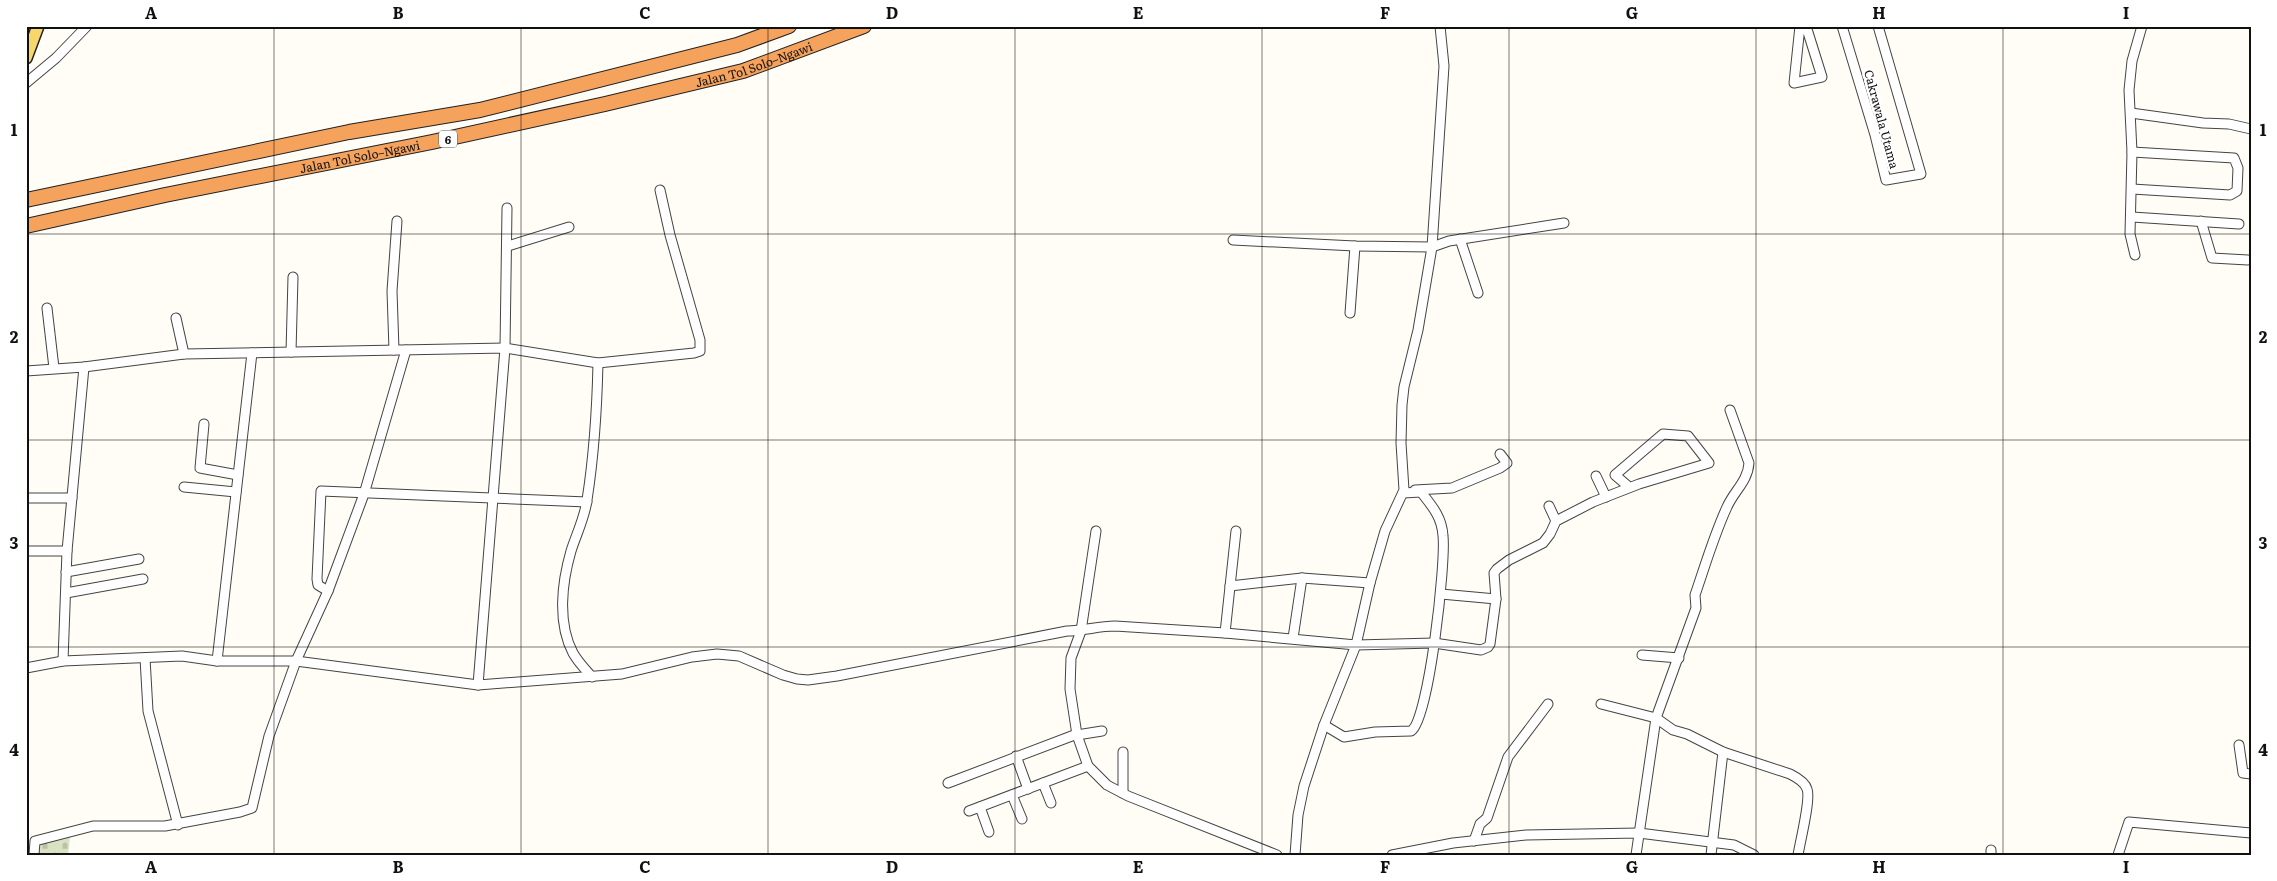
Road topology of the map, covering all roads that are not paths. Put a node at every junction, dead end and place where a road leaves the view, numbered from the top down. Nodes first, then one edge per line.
1 (38, 26) edge
2 (87, 26) edge
3 (789, 26) edge
4 (864, 26) edge
5 (1440, 26) edge
6 (1800, 26) edge
7 (1806, 26) edge
8 (1842, 26) edge
9 (1878, 26) edge
10 (2142, 26) edge
11 (26, 58) edge
12 (26, 83) edge
13 (2131, 113) junction
14 (2251, 129) edge
15 (2132, 152) junction
16 (2132, 188) junction
17 (660, 190) dead end
18 (26, 200) edge
19 (507, 208) dead end
20 (2132, 218) junction
21 (396, 221) dead end
22 (2201, 221) junction
23 (1564, 223) dead end
24 (2239, 224) dead end
25 (26, 226) edge
26 (569, 227) dead end
27 (1460, 239) junction
28 (1233, 240) dead end
29 (508, 246) junction
30 (1355, 246) junction
31 (1432, 247) junction
32 (2135, 254) dead end
33 (2248, 260) dead end
34 (293, 278) dead end
35 (1478, 293) dead end
36 (47, 308) dead end
37 (1350, 313) dead end
38 (176, 318) dead end
39 (505, 348) junction
40 (394, 350) junction
41 (406, 350) junction
42 (291, 352) junction
43 (252, 353) junction
44 (184, 354) junction
45 (598, 363) junction
46 (84, 367) junction
47 (54, 368) junction
48 (26, 371) edge
49 (1730, 410) dead end
50 (204, 424) dead end
51 (1500, 454) dead end
52 (238, 475) junction
53 (1596, 476) dead end
54 (184, 487) dead end
55 (1628, 488) junction
56 (236, 492) junction
57 (1404, 492) junction
58 (364, 494) junction
59 (1606, 497) junction
60 (26, 498) edge
61 (72, 498) junction
62 (492, 500) junction
63 (587, 502) junction
64 (1549, 506) dead end
65 (1556, 521) junction
66 (1096, 531) dead end
67 (1236, 531) dead end
68 (26, 551) edge
69 (67, 551) junction
70 (139, 559) dead end
71 (66, 572) junction
72 (1302, 578) junction
73 (143, 579) dead end
74 (1370, 583) junction
75 (1230, 586) junction
76 (328, 591) junction
77 (66, 592) junction
78 (1440, 594) junction
79 (1496, 599) junction
80 (1081, 631) junction
81 (1225, 632) junction
82 (1293, 638) junction
83 (1434, 643) junction
84 (1356, 644) junction
85 (1642, 655) dead end
86 (145, 658) junction
87 (1678, 658) junction
88 (63, 661) junction
89 (217, 661) junction
90 (296, 662) junction
91 (26, 668) edge
92 (592, 677) junction
93 (478, 685) junction
94 (1548, 704) dead end
95 (1601, 704) dead end
96 (1656, 718) junction
97 (1324, 725) junction
98 (1102, 731) dead end
99 (1077, 734) junction
100 (2240, 745) dead end
101 (1123, 752) dead end
102 (1723, 752) junction
103 (1016, 756) junction
104 (1088, 766) junction
105 (2251, 774) edge
106 (948, 783) dead end
107 (1044, 783) junction
108 (1028, 789) junction
109 (1123, 793) junction
110 (1012, 795) junction
111 (1051, 803) dead end
112 (980, 807) junction
113 (969, 812) dead end
114 (1022, 819) dead end
115 (178, 824) junction
116 (989, 832) dead end
117 (1639, 833) junction
118 (2251, 834) edge
119 (1474, 841) junction
120 (1712, 841) junction
121 (30, 843) edge
122 (34, 855) edge
123 (1277, 855) edge
124 (1295, 855) edge
125 (1392, 855) edge
126 (1636, 855) edge
127 (1711, 855) edge
128 (1754, 855) edge
129 (1798, 855) edge
130 (2118, 855) edge

1 - 11 main road
2 - 12 street
3 - 18 highway, Jalan Tol Solo–Ngawi / 6
4 - 25 highway, Jalan Tol Solo–Ngawi / 6
5 - 31 street
6 - 7 street
8 - 9 street, Cakrawala Utama
10 - 13 street
13 - 14 street
13 - 15 street
15 - 16 street
15 - 16 street
16 - 20 street
17 - 45 street
19 - 29 street
20 - 22 street
20 - 32 street
21 - 40 street
22 - 24 street
22 - 33 street
23 - 27 street
26 - 29 street
27 - 31 street
27 - 35 street
28 - 30 street
29 - 39 street
30 - 31 street
30 - 37 street
31 - 57 street
34 - 42 street
36 - 47 street
38 - 44 street
39 - 41 street
39 - 45 street
39 - 62 street
40 - 41 street
40 - 42 street
41 - 58 street
42 - 43 street
43 - 44 street
43 - 52 street
44 - 46 street
45 - 63 street
46 - 47 street
46 - 61 street
47 - 48 street
49 - 87 street
50 - 52 street
51 - 57 street
52 - 56 street
53 - 59 street
54 - 56 street
55 - 55 street
55 - 59 street
56 - 89 street
57 - 74 street
57 - 78 street
58 - 62 street
58 - 76 street
58 - 76 street
59 - 65 street
60 - 61 street
61 - 69 street
62 - 63 street
62 - 93 street
63 - 92 street
64 - 65 street
65 - 79 street
66 - 80 street
67 - 75 street
68 - 69 street
69 - 71 street
70 - 71 street
71 - 77 street
72 - 74 street
72 - 75 street
72 - 82 street
73 - 77 street
74 - 84 street
75 - 81 street
76 - 90 street
77 - 88 street
78 - 79 street
78 - 83 street
79 - 83 street
80 - 81 street
80 - 92 street
80 - 99 street
81 - 82 street
82 - 84 street
83 - 84 street
83 - 97 street
84 - 97 street
85 - 87 street
86 - 88 street
86 - 89 street
86 - 115 street
87 - 96 street
88 - 91 street
89 - 90 street
90 - 93 street
90 - 115 street
92 - 93 street
94 - 119 street
95 - 96 street
96 - 102 street
96 - 117 street
97 - 124 street
98 - 99 street
99 - 103 street
99 - 104 street
100 - 105 street
101 - 109 street
102 - 120 street
102 - 129 street
103 - 106 street
103 - 108 street
104 - 107 street
104 - 109 street
107 - 108 street
107 - 111 street
108 - 110 street
109 - 123 street
110 - 112 street
110 - 114 street
112 - 113 street
112 - 116 street
115 - 121 street
117 - 119 street
117 - 120 street
117 - 126 street
118 - 130 street
119 - 125 street
120 - 127 street
120 - 128 street
121 - 122 street

